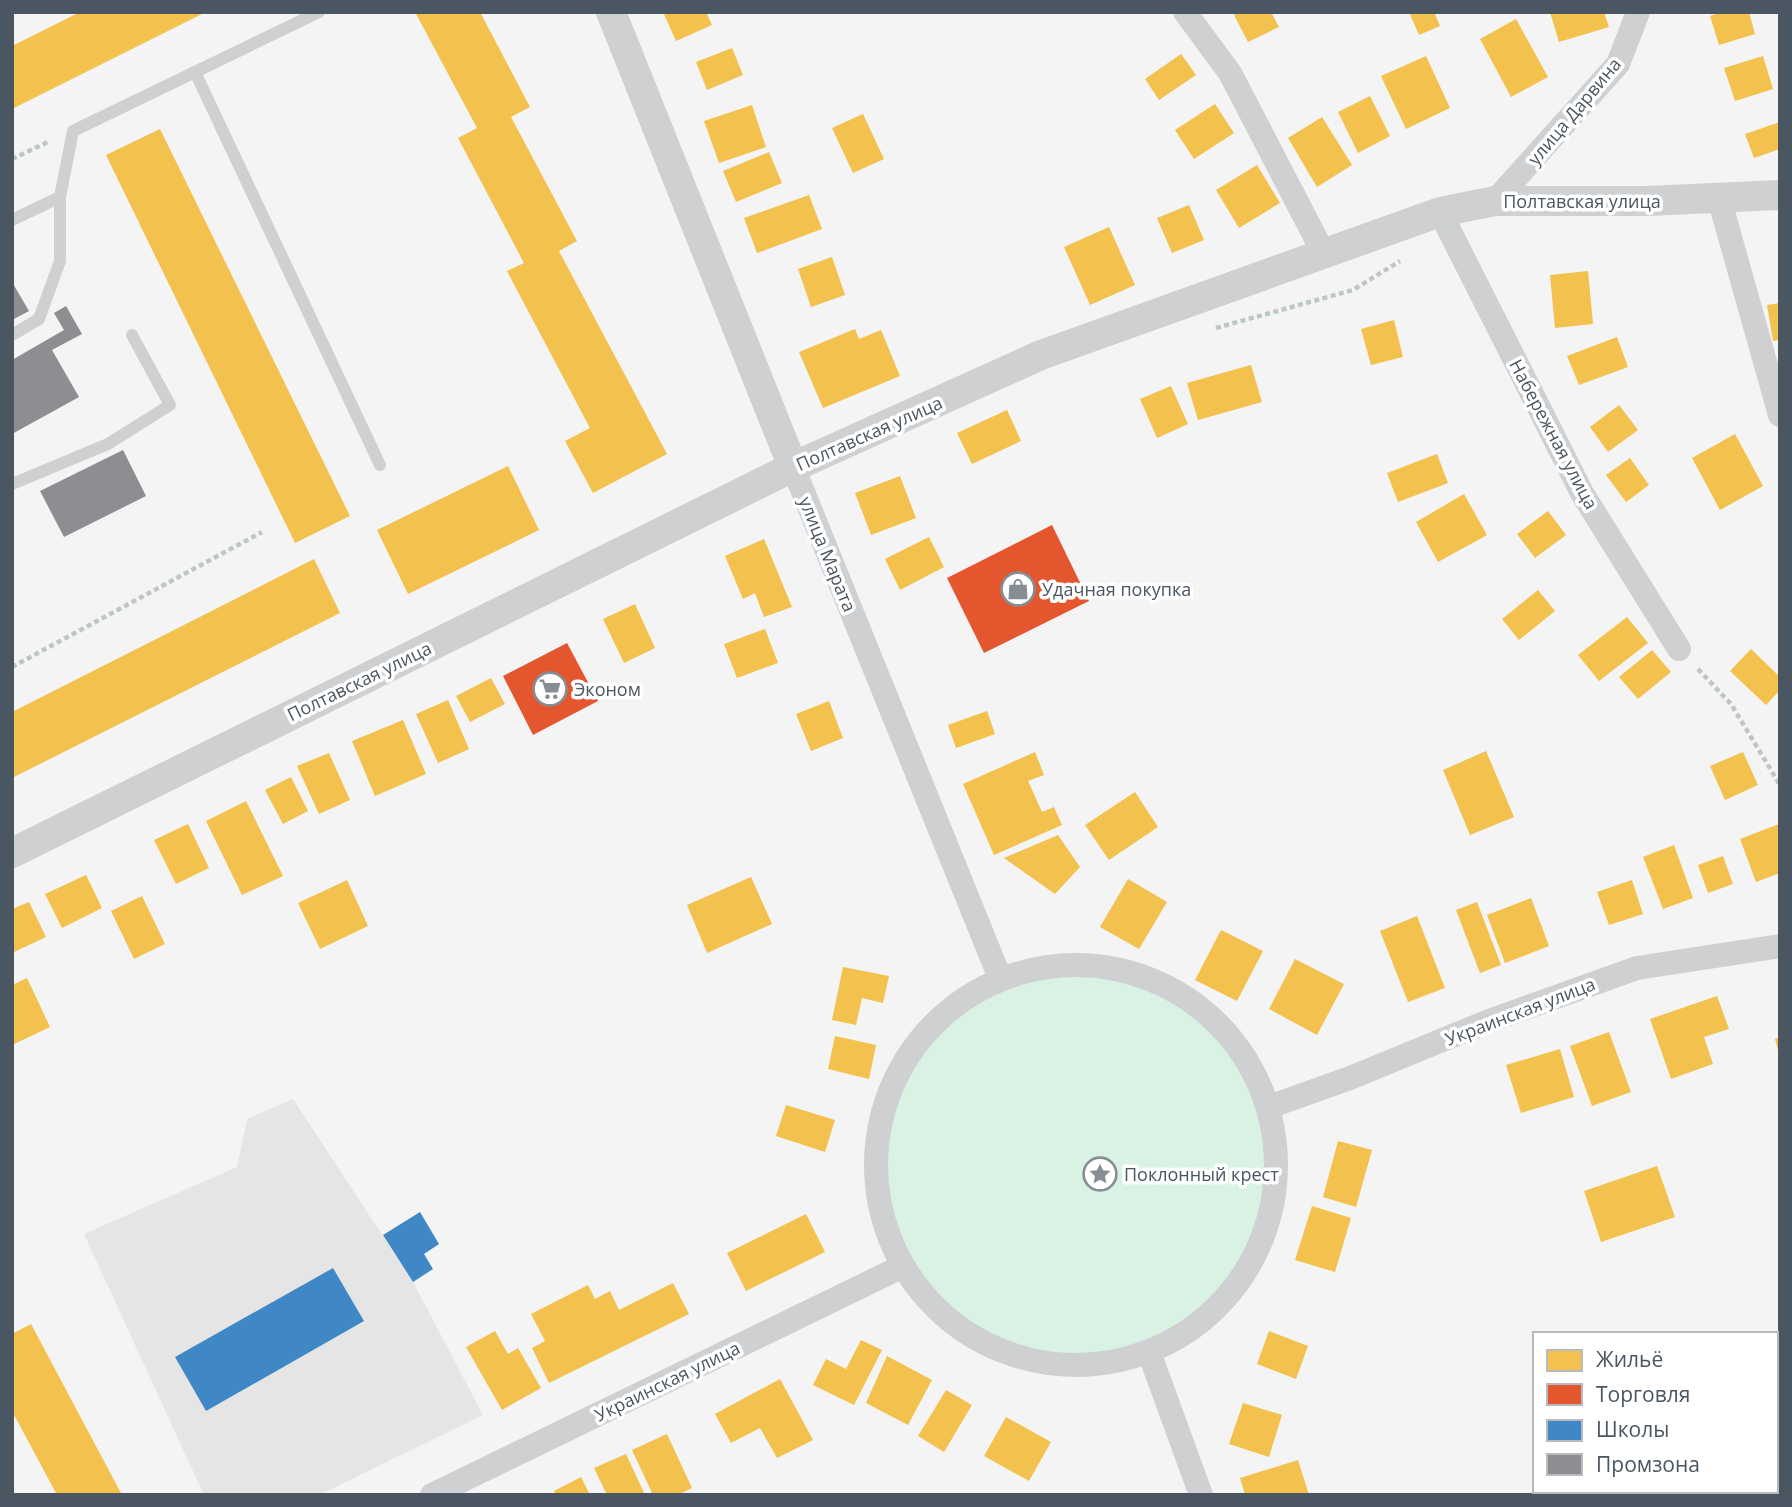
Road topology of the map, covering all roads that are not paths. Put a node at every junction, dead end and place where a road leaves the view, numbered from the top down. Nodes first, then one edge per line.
1 (319, 12) edge
2 (611, 12) edge
3 (1185, 12) edge
4 (1639, 12) edge
5 (195, 72) junction
6 (1780, 195) edge
7 (60, 197) junction
8 (1719, 198) junction
9 (1495, 201) junction
10 (1440, 212) junction
11 (12, 219) edge
12 (1324, 254) junction
13 (12, 335) edge
14 (132, 335) dead end
15 (1780, 415) edge
16 (380, 465) dead end
17 (793, 467) junction
18 (12, 484) edge
19 (1679, 649) road end
20 (12, 853) edge
21 (1780, 946) edge
22 (1000, 978) junction
23 (1269, 1107) junction
24 (901, 1266) junction
25 (1149, 1352) junction
26 (432, 1495) edge
27 (1201, 1495) edge

1 - 5 lane
2 - 17 street, улица Марата
3 - 12 street
4 - 9 street, улица Дарвина
5 - 7 lane
5 - 16 lane
6 - 8 street, Полтавская улица
7 - 11 lane
7 - 13 lane
8 - 9 street, Полтавская улица
8 - 15 street
9 - 10 street, Полтавская улица
10 - 12 street, Полтавская улица
10 - 19 street, Набережная улица
12 - 17 street, Полтавская улица
14 - 18 lane
17 - 20 street, Полтавская улица
17 - 22 street, улица Марата
21 - 23 street, Украинская улица
22 - 23 street
22 - 24 street
23 - 25 street
24 - 25 street
24 - 26 street, Украинская улица
25 - 27 street

